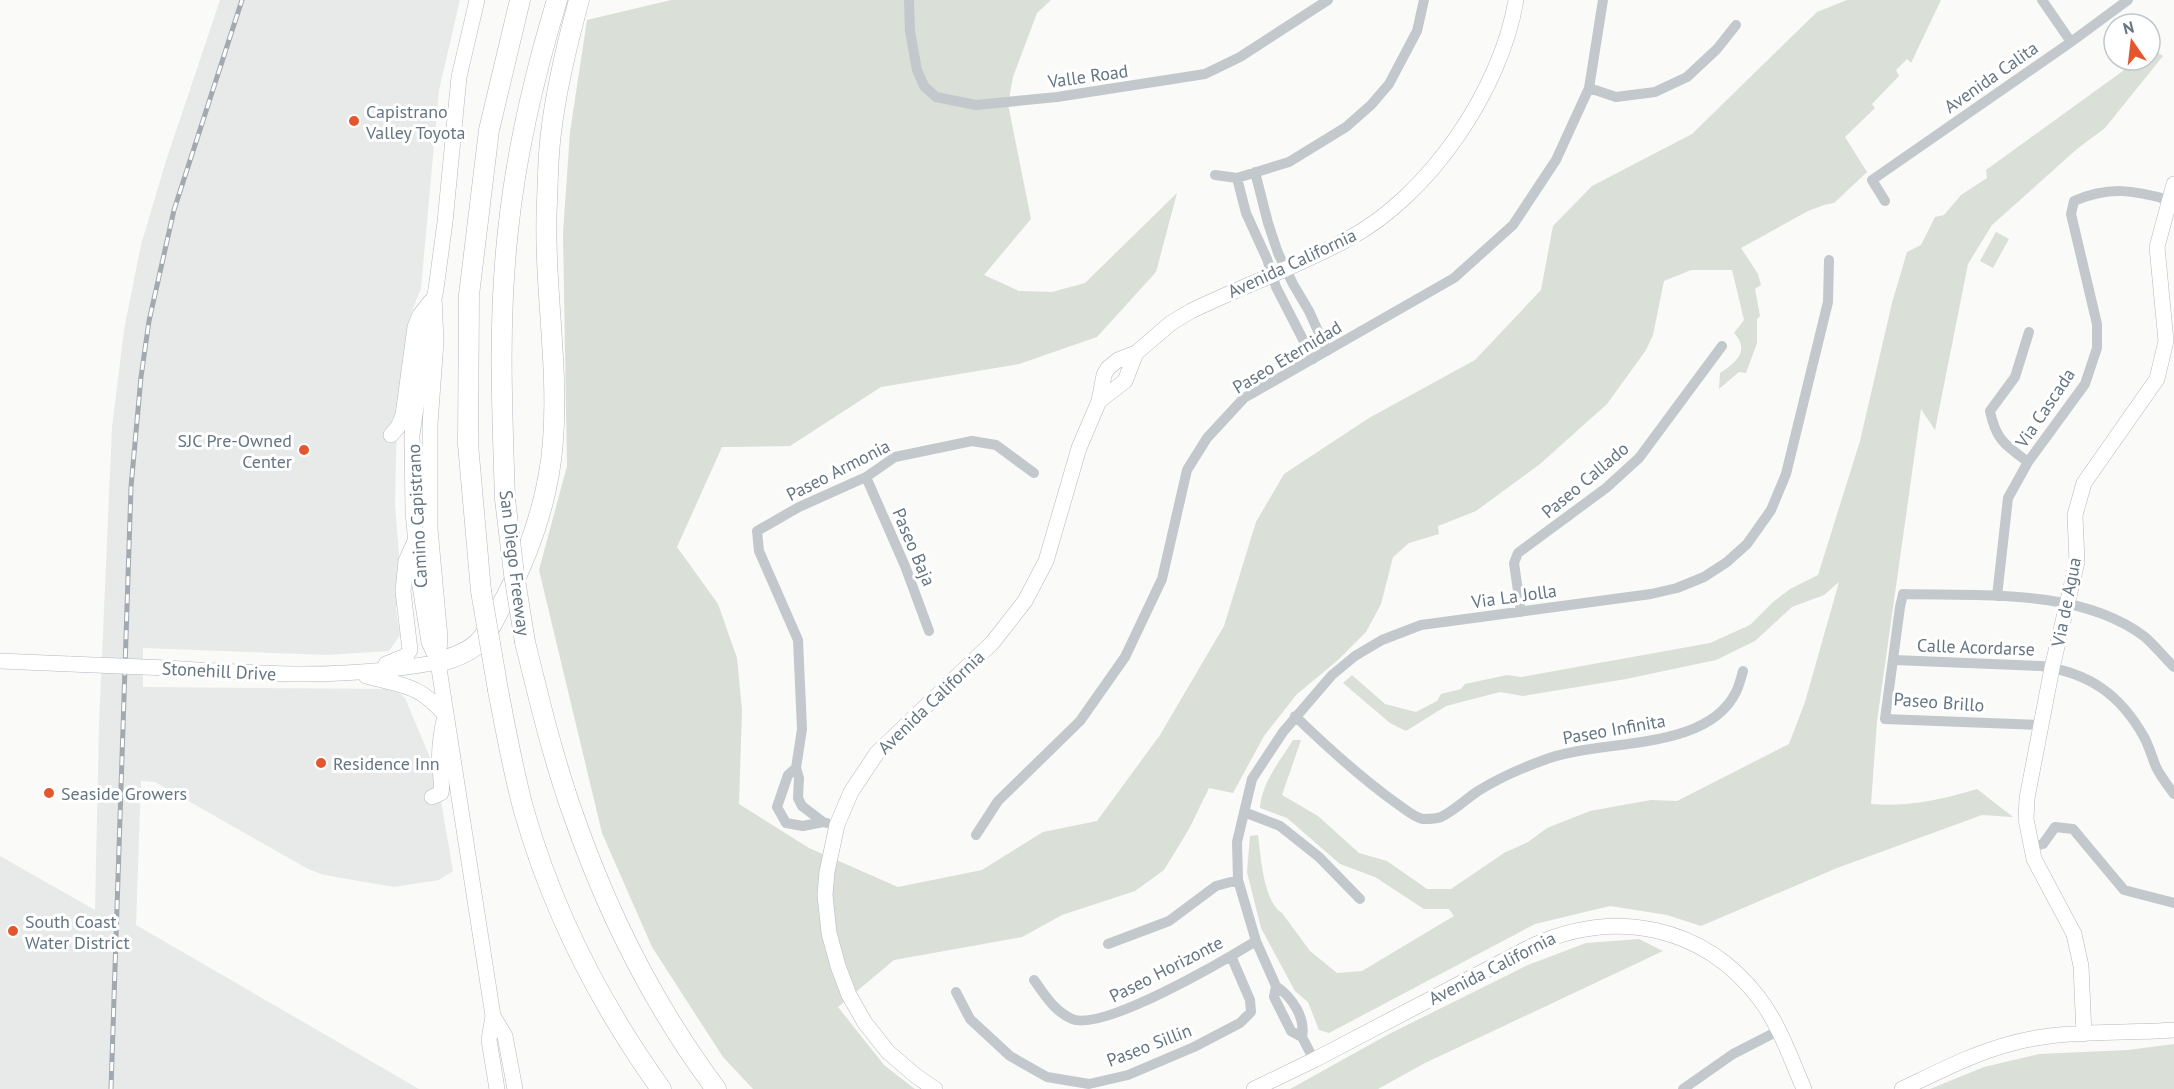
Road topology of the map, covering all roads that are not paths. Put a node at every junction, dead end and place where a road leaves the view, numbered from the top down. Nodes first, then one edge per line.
1 (477, 0) edge
2 (520, 0) edge
3 (557, 0) edge
4 (579, 0) edge
5 (909, 0) edge
6 (1328, 0) edge
7 (1424, 0) edge
8 (1516, 0) edge
9 (1603, 0) edge
10 (2042, 0) edge
11 (2128, 0) edge
12 (1736, 25) dead end
13 (2071, 42) junction
14 (1589, 88) junction
15 (1255, 172) junction
16 (1215, 175) dead end
17 (1238, 178) junction
18 (2174, 184) edge
19 (2169, 200) junction
20 (1885, 201) dead end
21 (1265, 207) junction
22 (1246, 213) junction
23 (1829, 260) dead end
24 (1279, 271) junction
25 (434, 297) junction
26 (1313, 323) junction
27 (435, 325) junction
28 (1298, 329) junction
29 (2029, 332) dead end
30 (1722, 346) dead end
31 (1327, 351) junction
32 (1136, 353) junction
33 (1313, 359) junction
34 (1099, 401) junction
35 (391, 435) dead end
36 (412, 435) junction
37 (2028, 462) junction
38 (1034, 473) dead end
39 (866, 477) junction
40 (430, 529) junction
41 (416, 538) junction
42 (1997, 596) junction
43 (2068, 604) junction
44 (1521, 612) junction
45 (929, 631) dead end
46 (1894, 660) junction
47 (0, 661) edge
48 (438, 662) junction
49 (2174, 667) edge
50 (2052, 668) junction
51 (1743, 671) dead end
52 (354, 673) junction
53 (445, 715) junction
54 (1295, 716) junction
55 (2041, 725) junction
56 (796, 768) junction
57 (2174, 794) edge
58 (1244, 812) junction
59 (462, 817) junction
60 (830, 824) junction
61 (976, 835) dead end
62 (2031, 847) junction
63 (1238, 880) junction
64 (1360, 899) dead end
65 (2174, 903) edge
66 (1256, 941) junction
67 (1108, 944) dead end
68 (1231, 956) junction
69 (1035, 980) dead end
70 (956, 992) dead end
71 (665, 1015) junction
72 (493, 1016) junction
73 (2174, 1030) edge
74 (1778, 1031) junction
75 (2084, 1034) junction
76 (1314, 1060) junction
77 (497, 1089) edge
78 (514, 1089) edge
79 (661, 1089) edge
80 (716, 1089) edge
81 (729, 1089) edge
82 (935, 1089) edge
83 (1254, 1089) edge
84 (1683, 1089) edge
85 (1804, 1089) edge
86 (1902, 1089) edge

1 - 25 main road, Camino Capistrano
2 - 79 highway, San Diego Freeway, bridge
3 - 71 highway, San Diego Freeway, bridge
4 - 48 highway
5 - 6 street, Valle Road
7 - 15 street
8 - 24 main road, Avenida California
9 - 14 street, Paseo Eternidad
10 - 13 street
11 - 13 street, Avenida Calita
12 - 14 street
13 - 20 street, Avenida Calita
14 - 31 street, Paseo Eternidad
15 - 17 street
15 - 21 street
16 - 17 street
17 - 22 street
18 - 19 main road, Via de Agua
19 - 37 street, Via Cascada
19 - 43 main road, Via de Agua
21 - 22 street
21 - 24 street
22 - 24 street
23 - 44 street, Via La Jolla
24 - 26 street
24 - 28 street
24 - 32 main road, Avenida California
25 - 27 main road, Camino Capistrano
25 - 35 main road
25 - 36 main road, Camino Capistrano
26 - 28 street
26 - 31 street
27 - 36 main road
27 - 40 main road, Camino Capistrano
28 - 33 street
29 - 37 street
30 - 44 street, Paseo Callado
31 - 33 street, Paseo Eternidad
32 - 34 main road, Avenida California
32 - 34 main road, Avenida California
33 - 61 street, Paseo Eternidad
34 - 60 main road, Avenida California
36 - 40 main road
36 - 41 main road, Camino Capistrano
37 - 42 street, Via Cascada
38 - 39 street, Paseo Armonia
39 - 45 street, Paseo Baja
39 - 56 street, Paseo Armonia
40 - 48 main road, Camino Capistrano
41 - 48 main road, Camino Capistrano
41 - 52 main road
42 - 43 street
42 - 46 street, Paseo Brillo
43 - 49 street
43 - 50 main road, Via de Agua
44 - 54 street, Via La Jolla
46 - 50 street, Calle Acordarse
46 - 55 street, Paseo Brillo
47 - 52 main road, Stonehill Drive, bridge
48 - 52 main road, Stonehill Drive
48 - 53 main road, Camino Capistrano
50 - 55 main road, Via de Agua
50 - 57 street, Calle Acordarse
51 - 54 street, Paseo Infinita
52 - 53 main road
53 - 59 main road, Camino Capistrano
53 - 59 main road
54 - 58 street, Via La Jolla
55 - 62 main road, Via de Agua
56 - 60 street
56 - 60 street
58 - 63 street, Via La Jolla
58 - 64 street
59 - 72 main road, Camino Capistrano
60 - 82 main road, Avenida California
62 - 65 street
62 - 75 main road, Via de Agua
63 - 66 street, Via La Jolla
63 - 67 street
66 - 68 street, Paseo Horizonte
66 - 76 street, Via La Jolla
68 - 69 street, Paseo Horizonte
68 - 70 street, Paseo Sillin
71 - 80 highway, San Diego Freeway
71 - 81 highway
72 - 77 main road, Camino Capistrano
72 - 78 main road, Camino Capistrano
73 - 75 main road
74 - 76 main road, Avenida California
74 - 84 street
74 - 85 main road, Avenida California
75 - 86 main road
76 - 83 main road, Avenida California

